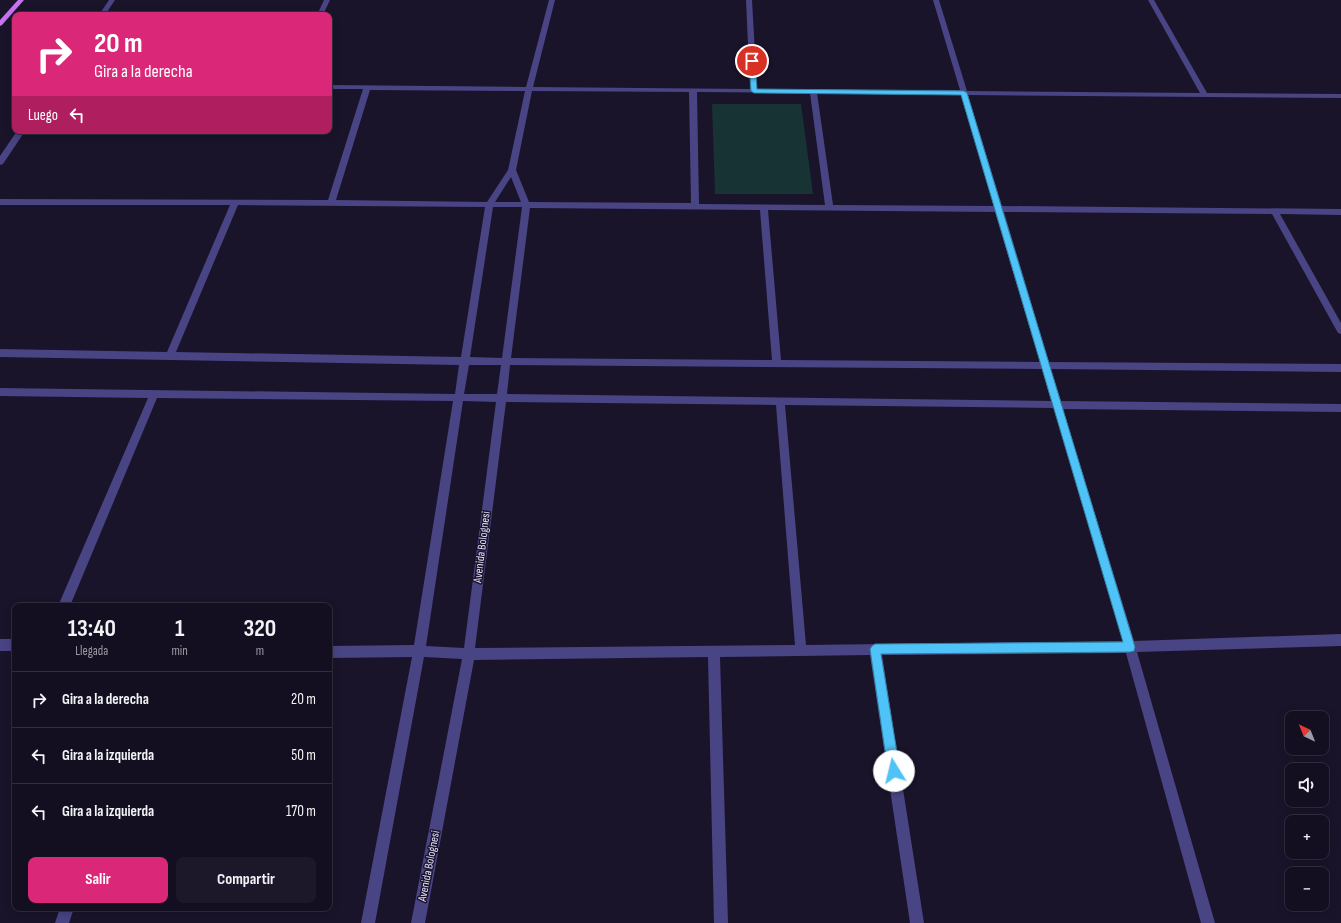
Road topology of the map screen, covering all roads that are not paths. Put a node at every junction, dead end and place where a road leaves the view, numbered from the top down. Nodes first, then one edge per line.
1 (20, 0) edge
2 (112, 0) edge
3 (326, 0) edge
4 (552, 0) edge
5 (749, 0) edge
6 (936, 0) edge
7 (1151, 0) edge
8 (104, 12) edge
9 (321, 12) edge
10 (0, 24) edge
11 (332, 87) edge
12 (367, 88) junction
13 (529, 89) junction
14 (693, 91) junction
15 (754, 91) junction
16 (813, 92) junction
17 (964, 93) junction
18 (1205, 95) junction
19 (1341, 96) edge
20 (19, 134) edge
21 (0, 162) edge
22 (512, 170) junction
23 (0, 202) edge
24 (235, 202) junction
25 (331, 203) junction
26 (489, 205) junction
27 (526, 205) junction
28 (694, 206) junction
29 (764, 206) junction
30 (829, 207) junction
31 (998, 208) junction
32 (1274, 211) junction
33 (1341, 212) edge
34 (1341, 331) edge
35 (0, 353) edge
36 (170, 357) junction
37 (466, 361) junction
38 (506, 361) junction
39 (777, 363) junction
40 (1046, 366) junction
41 (1341, 368) edge
42 (0, 392) edge
43 (154, 394) junction
44 (500, 397) junction
45 (458, 398) junction
46 (780, 401) junction
47 (1058, 404) junction
48 (1341, 408) edge
49 (65, 603) edge
50 (1341, 640) edge
51 (0, 645) edge
52 (12, 646) edge
53 (1130, 647) junction
54 (875, 649) junction
55 (801, 650) junction
56 (419, 651) junction
57 (714, 651) junction
58 (332, 652) edge
59 (469, 654) junction
60 (66, 911) edge
61 (62, 923) edge
62 (368, 923) edge
63 (418, 923) edge
64 (721, 923) edge
65 (917, 923) edge
66 (1208, 923) edge

1 - 10 main road
2 - 8 street
3 - 9 street
4 - 13 street
5 - 15 street
6 - 17 street
7 - 18 street
11 - 12 street
12 - 13 street
12 - 25 street
13 - 14 street
13 - 22 street
14 - 15 street
14 - 28 street
15 - 16 street
16 - 17 street
16 - 30 street
17 - 18 street
17 - 31 street
18 - 19 street
20 - 21 street
22 - 26 street
22 - 27 street, Avenida Bolognesi
23 - 24 street
24 - 25 street
24 - 36 street
25 - 26 street
26 - 27 street
26 - 37 street
27 - 28 street
27 - 38 street, Avenida Bolognesi
28 - 29 street
29 - 30 street
29 - 39 street
30 - 31 street
31 - 32 street
31 - 40 street
32 - 33 street
32 - 34 street
35 - 36 street
36 - 37 street
37 - 38 street
37 - 45 street
38 - 39 street
38 - 44 street, Avenida Bolognesi
39 - 40 street
40 - 41 street
40 - 47 street
42 - 43 street
43 - 45 street
43 - 49 street
44 - 45 street
44 - 46 street
44 - 59 street, Avenida Bolognesi
45 - 56 street
46 - 47 street
46 - 55 street
47 - 48 street
47 - 53 street
50 - 53 street
51 - 52 street
53 - 54 street
53 - 66 street
54 - 55 street
54 - 65 street
55 - 57 street
56 - 58 street
56 - 59 street
56 - 62 street
57 - 59 street
57 - 64 street
59 - 63 street, Avenida Bolognesi
60 - 61 street

